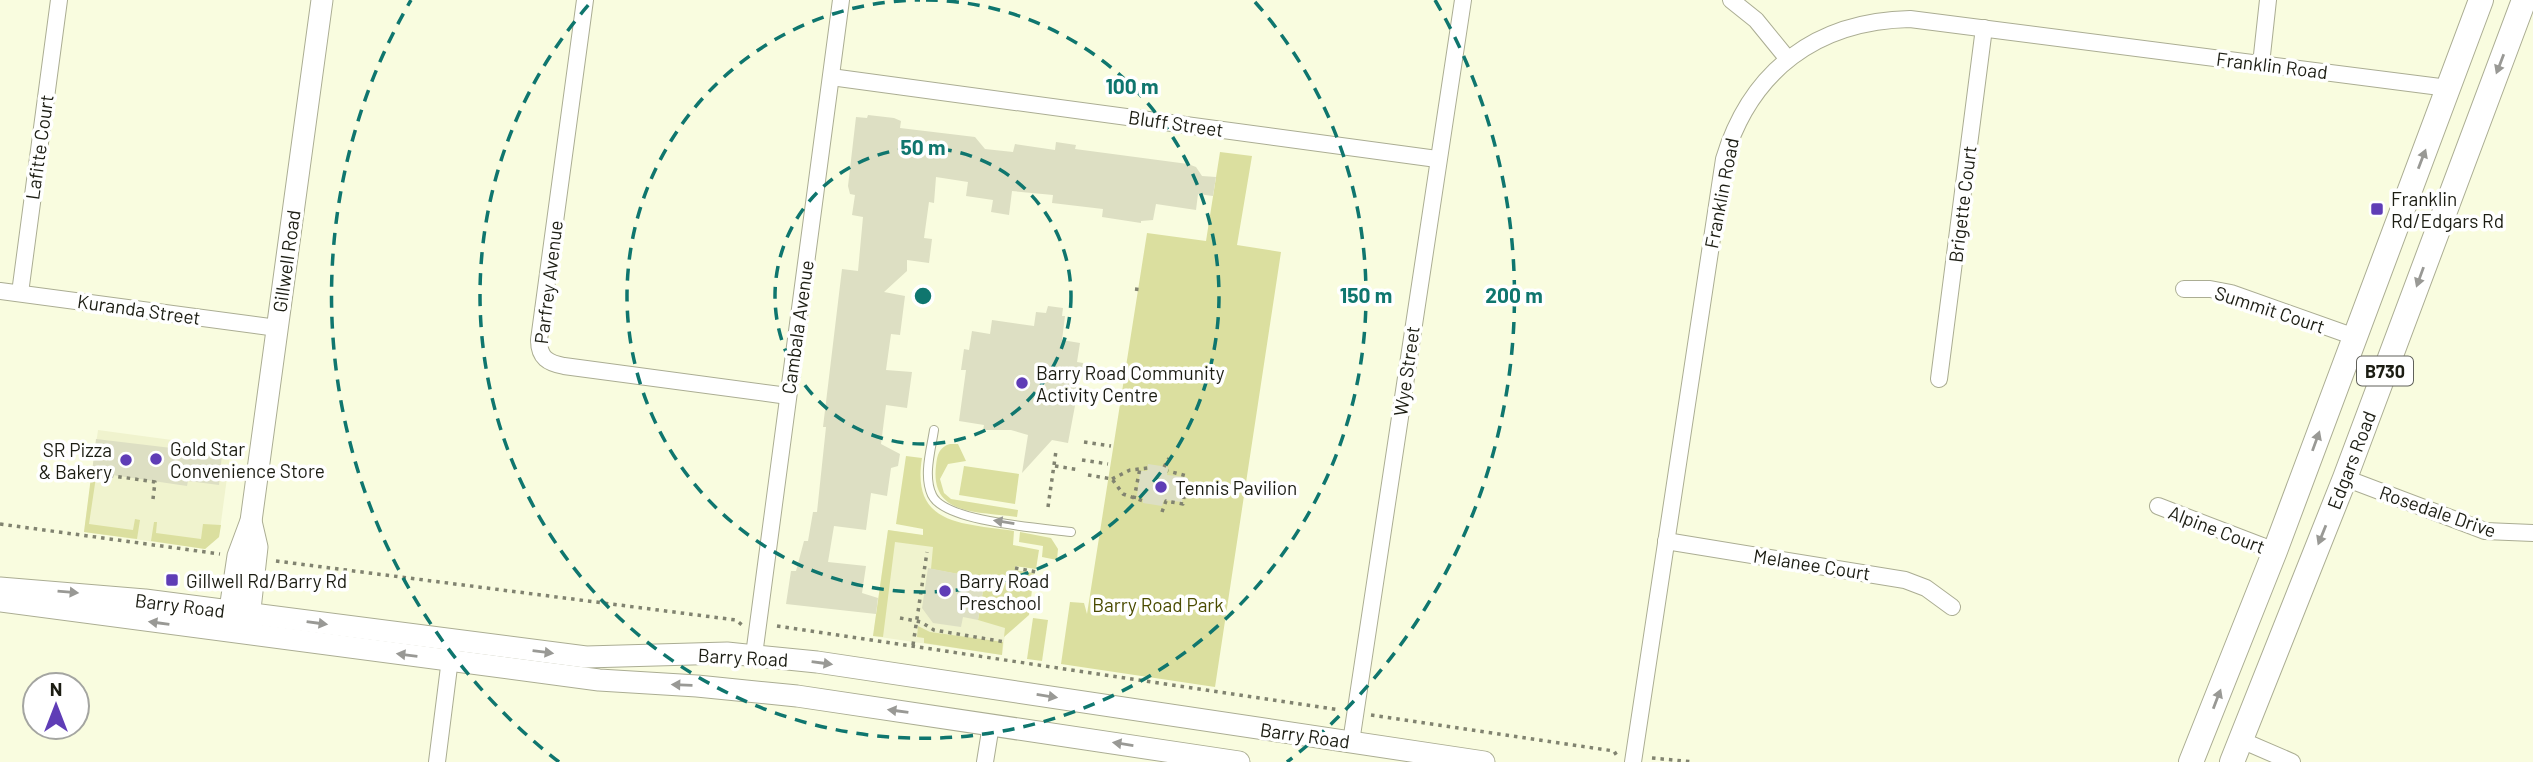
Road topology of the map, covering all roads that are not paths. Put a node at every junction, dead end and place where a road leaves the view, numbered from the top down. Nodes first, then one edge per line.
1 (59, 0) edge
2 (322, 0) edge
3 (585, 0) edge
4 (841, 0) edge
5 (1463, 0) edge
6 (1731, 0) edge
7 (2268, 0) edge
8 (2481, 0) edge
9 (2524, 0) edge
10 (1984, 28) junction
11 (1787, 58) junction
12 (2261, 64) junction
13 (831, 77) junction
14 (2448, 88) junction
15 (1437, 159) junction
16 (2184, 289) dead end
17 (0, 291) edge
18 (20, 293) junction
19 (277, 328) junction
20 (2355, 337) junction
21 (1940, 379) dead end
22 (788, 396) junction
23 (934, 430) dead end
24 (2344, 478) junction
25 (2158, 506) dead end
26 (1071, 532) dead end
27 (2533, 533) edge
28 (1666, 541) junction
29 (2275, 551) junction
30 (0, 588) edge
31 (0, 601) edge
32 (1952, 607) dead end
33 (238, 623) junction
34 (451, 651) junction
35 (754, 655) junction
36 (750, 690) junction
37 (991, 724) junction
38 (1351, 742) junction
39 (2236, 751) edge
40 (1633, 760) edge
41 (437, 762) edge
42 (985, 762) edge
43 (1235, 762) edge
44 (1484, 762) edge
45 (2191, 762) edge
46 (2292, 762) edge

1 - 18 street, Lafitte Court
2 - 19 street, Gillwell Road
3 - 22 street, Parfrey Avenue
4 - 13 street, Cambala Avenue
5 - 15 street, Wye Street
6 - 11 street
7 - 12 street
8 - 14 main road, Edgars Road / B730
9 -> 24 main road, Edgars Road / B730
10 - 11 street, Franklin Road
10 - 12 street, Franklin Road
10 - 21 street, Brigette Court
11 - 28 street, Franklin Road
12 - 14 street, Franklin Road
13 - 15 street, Bluff Street
13 - 22 street, Cambala Avenue
20 -> 14 main road, Edgars Road / B730
15 - 38 street, Wye Street
16 - 20 street, Summit Court
17 - 18 street, Kuranda Street
18 - 19 street, Kuranda Street
19 - 33 street, Gillwell Road
29 -> 20 main road, Edgars Road / B730
22 - 35 street, Cambala Avenue
26 -> 23 lane
24 - 27 street, Rosedale Drive
24 -> 39 main road, Edgars Road / B730
25 - 29 street, Alpine Court
28 - 32 street, Melanee Court
28 - 40 street, Franklin Road
45 -> 29 main road, Edgars Road / B730
30 -> 33 street, Barry Road
33 -> 31 street, Barry Road
33 - 34 street, Barry Road
34 -> 35 street, Barry Road
36 -> 34 street, Barry Road
34 - 41 street
35 - 36 street
35 -> 38 street, Barry Road
37 -> 36 street, Barry Road
37 - 42 street
43 -> 37 street, Barry Road
38 - 44 street, Barry Road
39 - 46 street

